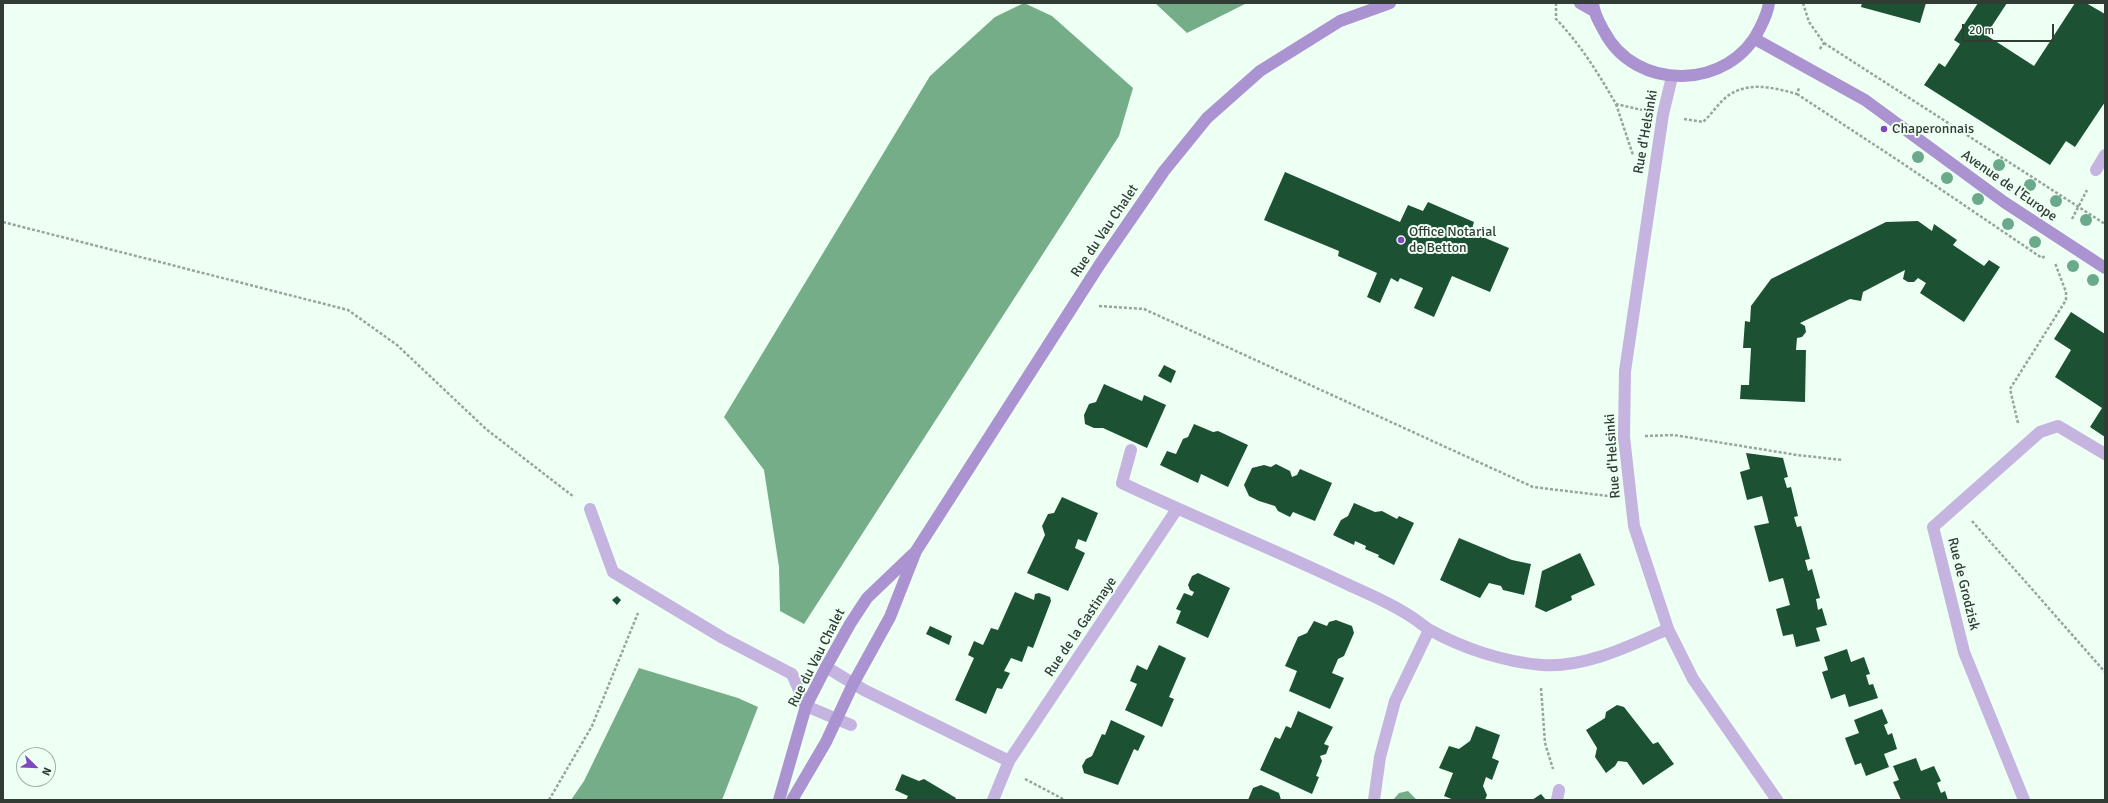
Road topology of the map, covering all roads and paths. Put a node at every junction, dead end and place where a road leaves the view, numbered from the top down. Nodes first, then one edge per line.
1 (1390, 3) edge
2 (1580, 3) edge
3 (1769, 3) edge
4 (1593, 7) edge
5 (1755, 39) junction
6 (1824, 43) dead end
7 (1672, 77) junction
8 (1797, 94) dead end
9 (2105, 155) edge
10 (2096, 170) joint
11 (2079, 208) junction
12 (3, 222) edge
13 (2105, 224) edge
14 (2060, 239) junction
15 (2050, 252) junction
16 (2105, 268) edge
17 (1097, 306) dead end
18 (1624, 437) junction
19 (2029, 441) junction
20 (1131, 450) dead end
21 (2105, 454) edge
22 (1843, 460) dead end
23 (1611, 496) dead end
24 (1958, 505) junction
25 (590, 509) joint
26 (1177, 509) junction
27 (916, 551) junction
28 (647, 592) junction
29 (1668, 629) junction
30 (1429, 630) junction
31 (1541, 665) junction
32 (826, 667) junction
33 (2105, 672) edge
34 (853, 684) junction
35 (806, 706) junction
36 (836, 719) junction
37 (851, 725) dead end
38 (1009, 760) junction
39 (1558, 795) edge
40 (549, 800) edge
41 (780, 800) edge
42 (792, 800) edge
43 (993, 800) edge
44 (1065, 800) edge
45 (1374, 800) edge
46 (1776, 800) edge
47 (2024, 800) edge

1 - 27 street, Rue du Vau Chalet
2 - 4 street
3 - 5 street
4 - 7 street
5 - 7 street
5 - 14 street, Avenue de l'Europe
6 - 11 path
7 - 18 street, Rue d'Helsinki
8 - 15 path
9 - 10 street
10 - 11 path
11 - 13 path
11 - 14 path
12 - 25 path
14 - 15 path
14 - 16 street, Avenue de l'Europe
15 - 19 path
17 - 23 path
18 - 22 path
18 - 29 street, Rue d'Helsinki
19 - 21 street, Rue de Grodzisk
19 - 24 street, Rue de Grodzisk
20 - 26 street
24 - 33 path
24 - 47 street, Rue de Grodzisk
25 - 28 street
26 - 30 street
26 - 38 street, Rue de la Gastinaye
27 - 32 street, Rue du Vau Chalet
27 - 34 street, Rue du Vau Chalet
28 - 35 street
28 - 40 path
29 - 31 street
29 - 46 street, Rue d'Helsinki
30 - 31 street
30 - 45 street
31 - 39 path
32 - 34 street
32 - 35 street, Rue du Vau Chalet
34 - 36 street, Rue du Vau Chalet
34 - 38 street
35 - 36 street
35 - 41 street, Rue du Vau Chalet
36 - 37 street
36 - 42 street, Rue du Vau Chalet
38 - 43 street, Rue de la Gastinaye
38 - 44 path

